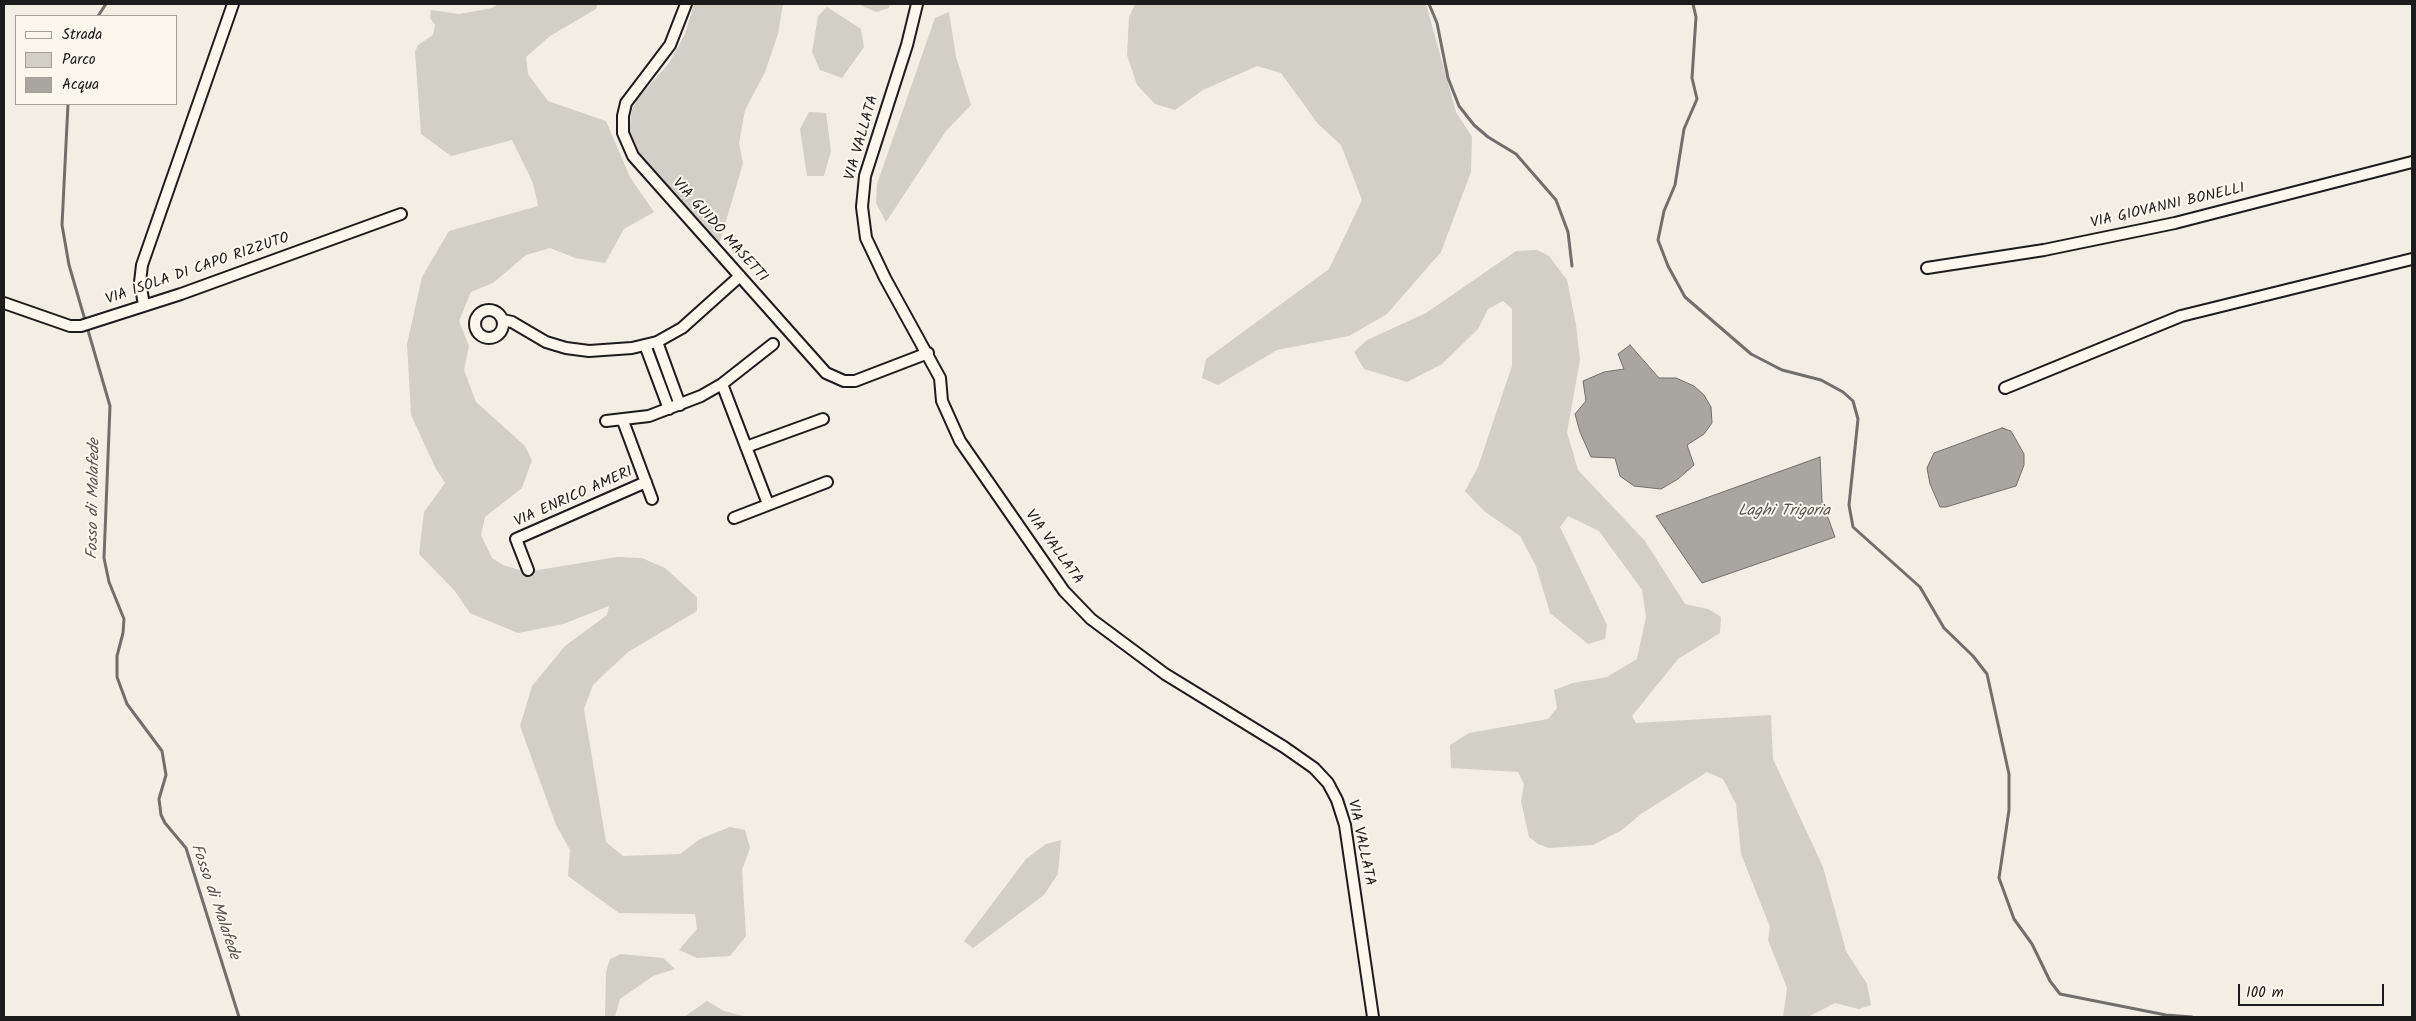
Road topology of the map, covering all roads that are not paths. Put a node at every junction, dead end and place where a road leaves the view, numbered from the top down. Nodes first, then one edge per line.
1 (233, 4) edge
2 (686, 4) edge
3 (917, 4) edge
4 (2412, 162) edge
5 (401, 214) dead end
6 (2412, 260) edge
7 (1927, 268) dead end
8 (740, 276) junction
9 (4, 303) edge
10 (144, 305) junction
11 (503, 320) dead end
12 (656, 342) junction
13 (773, 344) dead end
14 (645, 345) junction
15 (928, 353) junction
16 (722, 384) junction
17 (2005, 388) dead end
18 (680, 405) junction
19 (669, 409) junction
20 (823, 419) dead end
21 (606, 421) dead end
22 (623, 421) junction
23 (746, 446) junction
24 (646, 482) junction
25 (827, 482) dead end
26 (652, 499) dead end
27 (768, 504) junction
28 (734, 518) dead end
29 (528, 570) dead end
30 (1373, 1017) edge

1 - 10 street
2 - 8 street, VIA GUIDO MASETTI
3 - 15 street, VIA VALLATA
4 - 7 street, VIA GIOVANNI BONELLI
5 - 10 street, VIA ISOLA DI CAPO RIZZUTO
6 - 17 street
8 - 12 street
8 - 15 street, VIA GUIDO MASETTI
9 - 10 street, VIA ISOLA DI CAPO RIZZUTO
11 - 14 street
12 - 14 street
12 - 18 street
13 - 16 street
14 - 19 street
15 - 30 street, VIA VALLATA
16 - 18 street
16 - 23 street
18 - 19 street
19 - 22 street
20 - 23 street
21 - 22 street
22 - 24 street
23 - 27 street
24 - 26 street
24 - 29 street, VIA ENRICO AMERI
25 - 27 street
27 - 28 street

